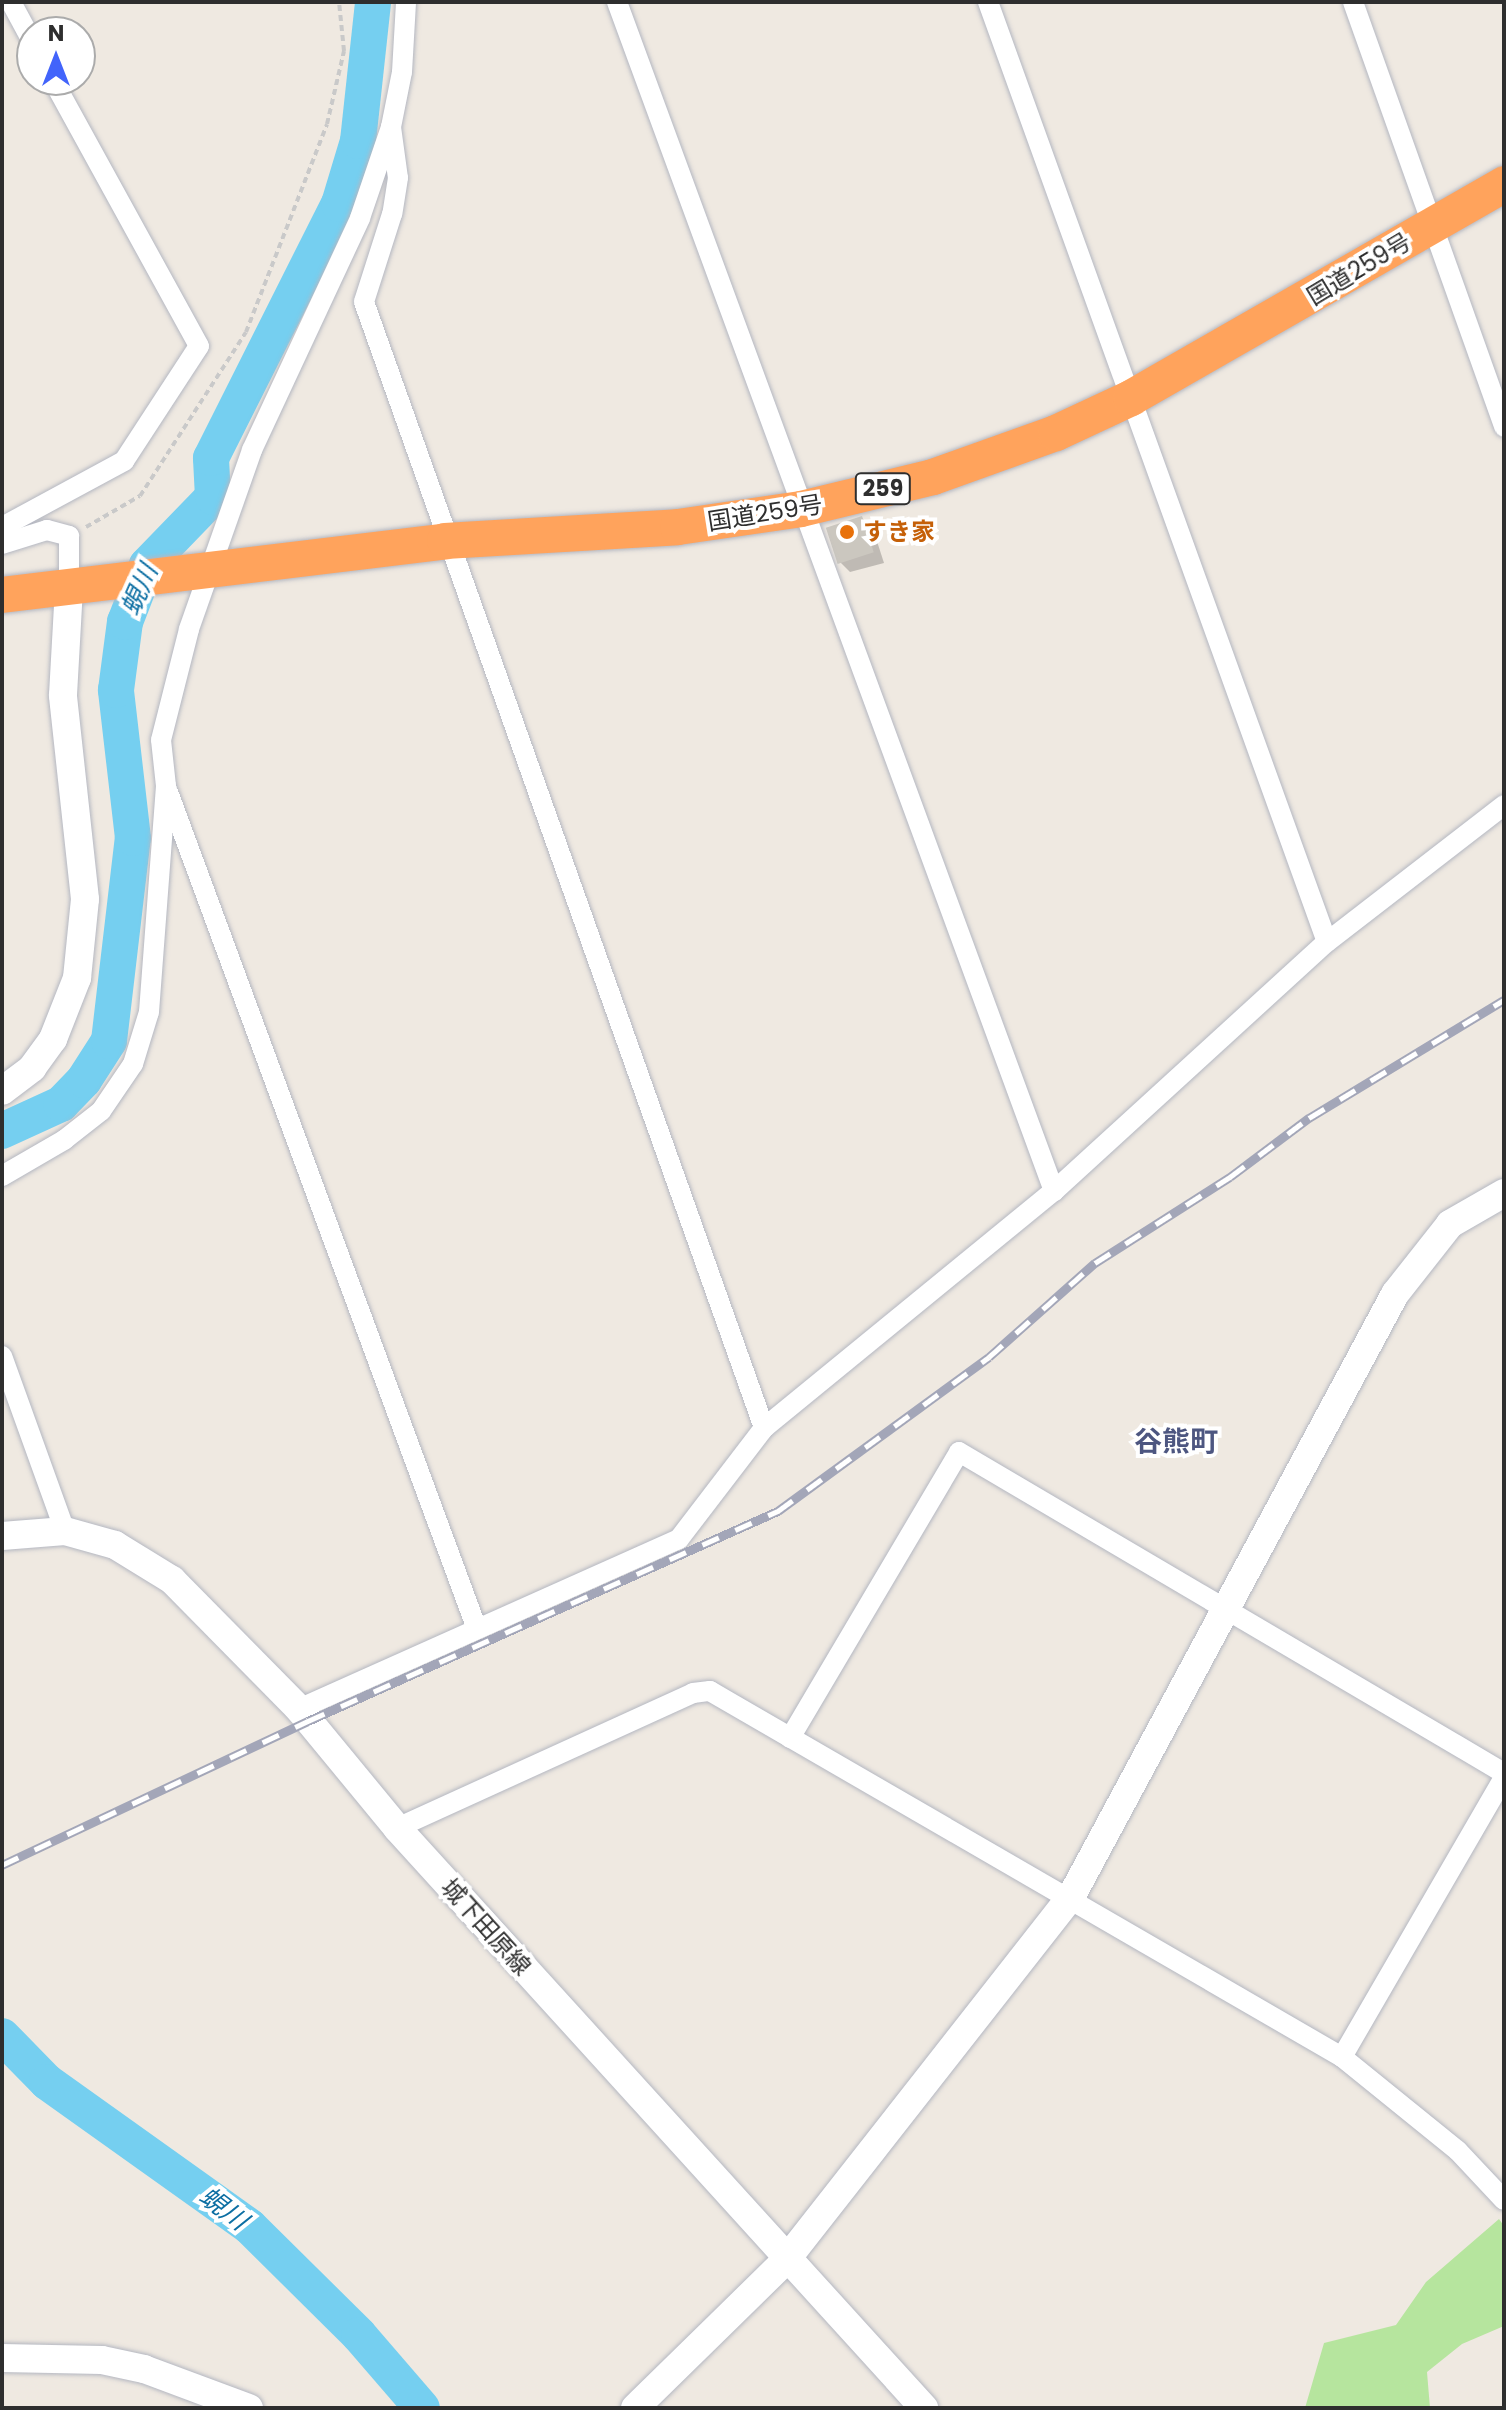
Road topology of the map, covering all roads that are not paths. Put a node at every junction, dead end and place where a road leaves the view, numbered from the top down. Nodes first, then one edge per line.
1 (406, 2) edge
2 (617, 2) edge
3 (988, 2) edge
4 (1353, 2) edge
5 (62, 96) edge
6 (391, 127) junction
7 (1504, 184) edge
8 (1433, 225) junction
9 (1131, 398) junction
10 (1504, 427) edge
11 (801, 509) junction
12 (2, 527) edge
13 (445, 541) junction
14 (2, 544) edge
15 (202, 572) junction
16 (69, 587) junction
17 (2, 595) edge
18 (166, 786) junction
19 (1504, 805) edge
20 (1327, 942) junction
21 (2, 1091) edge
22 (8, 1175) edge
23 (1054, 1191) junction
24 (1504, 1193) edge
25 (2, 1356) edge
26 (764, 1428) junction
27 (65, 1531) junction
28 (2, 1536) edge
29 (1229, 1608) junction
30 (477, 1629) junction
31 (299, 1709) junction
32 (790, 1738) junction
33 (1504, 1775) edge
34 (397, 1828) junction
35 (1071, 1897) junction
36 (1342, 2057) junction
37 (1504, 2200) edge
38 (786, 2260) junction
39 (2, 2358) edge
40 (249, 2408) edge
41 (635, 2408) edge
42 (924, 2408) edge

1 - 6 street
2 - 11 street
3 - 9 street
4 - 8 street
5 - 12 street
6 - 13 street
6 - 15 street
7 - 8 highway, 国道259号 / 259
8 - 9 highway, 国道259号 / 259
8 - 10 street
9 - 11 highway, 国道259号 / 259
9 - 20 street
11 - 13 highway, 国道259号 / 259
11 - 23 street
13 - 15 highway, 国道259号 / 259
13 - 26 street
14 - 16 street
15 - 16 highway, 国道259号 / 259
15 - 18 street
16 - 17 highway, 国道259号 / 259
16 - 21 street
18 - 22 street
18 - 30 street
19 - 20 street
20 - 23 street
23 - 26 street
24 - 29 street
25 - 27 street
26 - 30 street
27 - 28 street, 城下田原線
27 - 31 street, 城下田原線
29 - 32 street
29 - 33 street
29 - 35 street
30 - 31 street
31 - 34 street, 城下田原線
32 - 34 street
32 - 35 street
33 - 36 street
34 - 38 street, 城下田原線
35 - 36 street
35 - 38 street
36 - 37 street
38 - 41 street
38 - 42 street, 城下田原線
39 - 40 street

